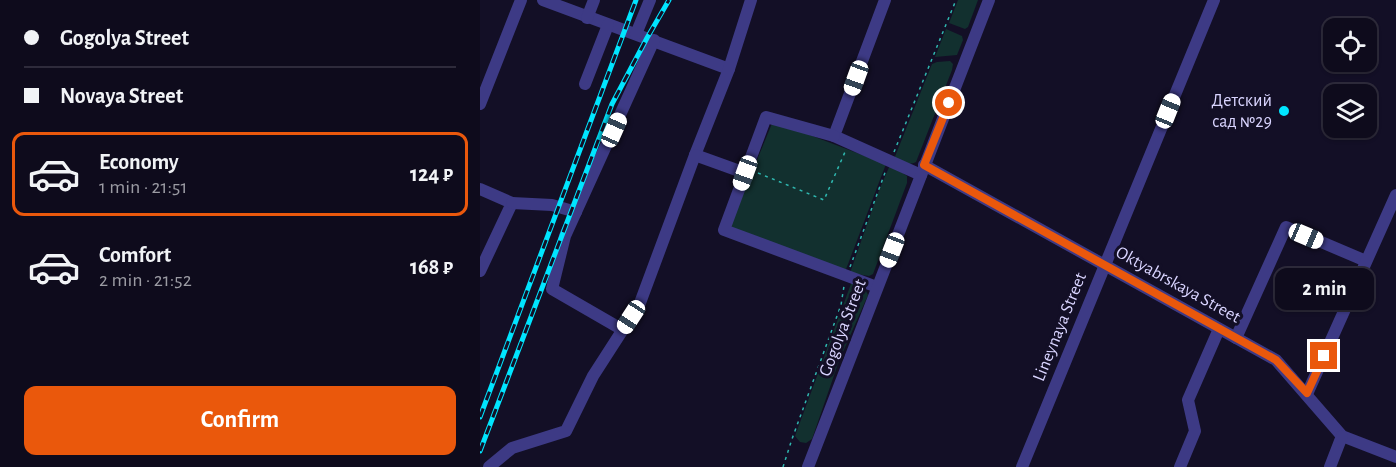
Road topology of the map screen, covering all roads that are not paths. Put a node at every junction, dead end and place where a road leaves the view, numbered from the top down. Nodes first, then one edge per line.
1 (520, 0) edge
2 (543, 0) edge
3 (594, 0) edge
4 (650, 0) edge
5 (751, 0) edge
6 (885, 0) edge
7 (989, 0) edge
8 (1214, 0) edge
9 (587, 18) junction
10 (608, 25) junction
11 (636, 34) junction
12 (654, 40) junction
13 (729, 69) junction
14 (585, 84) dead end
15 (480, 104) edge
16 (834, 136) junction
17 (695, 155) junction
18 (922, 170) junction
19 (746, 171) junction
20 (480, 189) edge
21 (1396, 195) edge
22 (512, 203) junction
23 (576, 212) junction
24 (1366, 261) junction
25 (1105, 264) junction
26 (480, 271) edge
27 (878, 287) junction
28 (1220, 329) junction
29 (622, 330) junction
30 (1236, 338) junction
31 (1307, 393) junction
32 (1342, 436) junction
33 (1396, 457) edge
34 (489, 467) edge
35 (808, 467) edge
36 (1022, 467) edge
37 (1180, 467) edge
38 (1330, 467) edge

1 - 15 street
2 - 9 street
3 - 9 street
4 - 11 street
5 - 13 street
6 - 16 street
7 - 18 street, Gogolya Street
8 - 25 street, Lineynaya Street
9 - 10 street
10 - 11 street
10 - 14 street
11 - 12 street
12 - 13 street
12 - 23 street
13 - 17 street
16 - 18 street, Oktyabrskaya Street
16 - 19 street, Oktyabrskaya Street
17 - 19 street
17 - 29 street
18 - 25 street, Oktyabrskaya Street
18 - 27 street, Gogolya Street
19 - 27 street
20 - 22 street
21 - 24 street
22 - 23 street
22 - 26 street
23 - 29 street
24 - 30 street
24 - 31 street
25 - 28 street, Oktyabrskaya Street
25 - 36 street, Lineynaya Street
27 - 35 street, Gogolya Street
28 - 30 street, Oktyabrskaya Street
28 - 37 street
29 - 34 street
30 - 31 street, Oktyabrskaya Street
31 - 32 street, Oktyabrskaya Street
32 - 33 street, Oktyabrskaya Street
32 - 38 street

